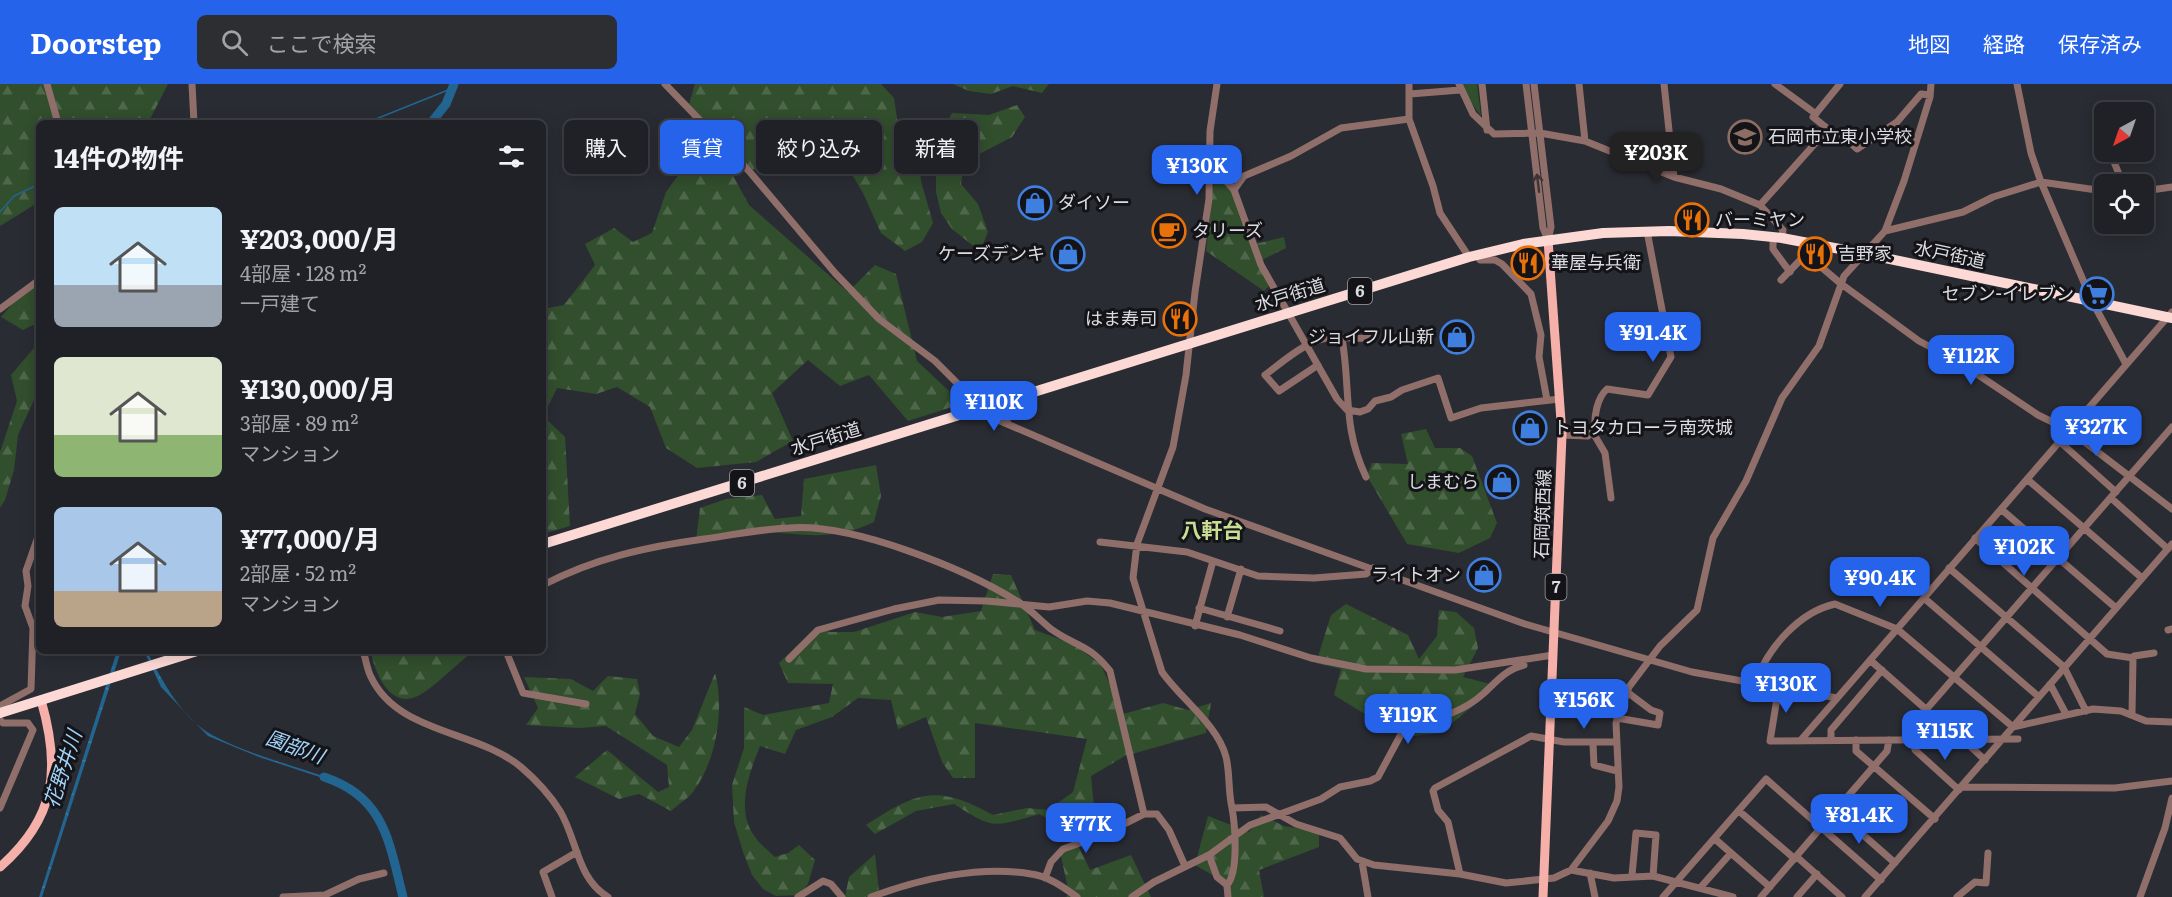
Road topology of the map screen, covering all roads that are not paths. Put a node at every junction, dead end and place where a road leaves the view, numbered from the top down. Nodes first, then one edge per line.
1 (47, 84) edge
2 (192, 84) edge
3 (665, 84) edge
4 (1217, 84) edge
5 (1409, 84) edge
6 (1482, 84) edge
7 (1526, 84) edge
8 (1534, 84) edge
9 (1579, 84) edge
10 (1664, 84) edge
11 (1840, 84) edge
12 (1931, 84) edge
13 (2017, 84) edge
14 (1780, 85) edge
15 (1459, 87) edge
16 (1410, 94) junction
17 (1930, 95) junction
18 (1816, 114) junction
19 (1409, 119) junction
20 (57, 120) edge
21 (194, 120) edge
22 (1487, 130) junction
23 (1536, 133) junction
24 (1840, 133) dead end
25 (1585, 141) junction
26 (1210, 162) junction
27 (1674, 177) junction
28 (2042, 182) junction
29 (2172, 187) edge
30 (2094, 189) edge
31 (1234, 190) junction
32 (2154, 190) edge
33 (1760, 205) junction
34 (1647, 231) junction
35 (1885, 231) junction
36 (1778, 238) junction
37 (1548, 240) junction
38 (1802, 242) junction
39 (1806, 254) junction
40 (1866, 254) junction
41 (1473, 256) junction
42 (1790, 272) junction
43 (1781, 280) dead end
44 (36, 282) edge
45 (1840, 283) junction
46 (2092, 301) junction
47 (0, 309) edge
48 (1287, 314) junction
49 (2170, 315) edge
50 (1342, 338) junction
51 (1370, 338) dead end
52 (1189, 343) junction
53 (1306, 346) junction
54 (2126, 364) junction
55 (1318, 365) junction
56 (1560, 399) junction
57 (1015, 400) junction
58 (1547, 400) junction
59 (982, 410) junction
60 (1347, 410) junction
61 (1009, 424) junction
62 (2172, 427) edge
63 (2069, 430) junction
64 (1592, 431) junction
65 (1562, 435) junction
66 (2059, 441) junction
67 (2129, 476) junction
68 (1366, 477) dead end
69 (2027, 479) junction
70 (1158, 489) junction
71 (2113, 495) junction
72 (1611, 498) dead end
73 (2001, 509) junction
74 (2172, 509) edge
75 (2084, 527) junction
76 (1975, 538) junction
77 (1100, 542) dead end
78 (36, 543) edge
79 (546, 543) edge
80 (1137, 544) junction
81 (2170, 547) edge
82 (2058, 557) junction
83 (1213, 561) junction
84 (1373, 568) junction
85 (1949, 568) junction
86 (1241, 569) junction
87 (2142, 578) junction
88 (546, 584) edge
89 (2032, 587) junction
90 (1924, 598) junction
91 (1022, 604) junction
92 (1199, 608) junction
93 (2116, 608) junction
94 (1143, 611) junction
95 (1227, 617) junction
96 (2006, 617) junction
97 (1195, 626) junction
98 (1897, 629) junction
99 (1280, 631) dead end
100 (1554, 632) junction
101 (2089, 638) junction
102 (1980, 646) junction
103 (2154, 653) dead end
104 (187, 654) edge
105 (364, 654) edge
106 (507, 654) edge
107 (1553, 656) junction
108 (2133, 658) junction
109 (789, 659) dead end
110 (1531, 660) junction
111 (1650, 660) junction
112 (1870, 660) junction
113 (1490, 665) junction
114 (2064, 667) junction
115 (1882, 670) junction
116 (1953, 678) junction
117 (1497, 679) junction
118 (1756, 681) junction
119 (2050, 684) junction
120 (1779, 686) junction
121 (1844, 689) junction
122 (1627, 692) junction
123 (2038, 697) junction
124 (1837, 698) junction
125 (41, 700) junction
126 (1856, 700) junction
127 (586, 704) dead end
128 (0, 706) edge
129 (1926, 709) junction
130 (2086, 711) junction
131 (0, 713) edge
132 (2066, 714) junction
133 (2132, 714) junction
134 (1617, 718) junction
135 (0, 720) edge
136 (2172, 722) edge
137 (2013, 727) junction
138 (1550, 739) junction
139 (2003, 739) junction
140 (2018, 739) dead end
141 (1831, 740) junction
142 (1856, 740) junction
143 (1888, 740) junction
144 (1913, 740) junction
145 (1946, 740) junction
146 (1800, 741) junction
147 (1615, 742) junction
148 (1593, 744) dead end
149 (1971, 747) dead end
150 (1985, 760) junction
151 (1874, 766) junction
152 (1617, 771) junction
153 (2172, 781) edge
154 (1961, 788) junction
155 (2172, 798) edge
156 (0, 808) edge
157 (1232, 808) junction
158 (1739, 811) junction
159 (1836, 812) junction
160 (1281, 813) junction
161 (1144, 814) junction
162 (1935, 819) junction
163 (1822, 828) junction
164 (1237, 834) junction
165 (1715, 839) junction
166 (577, 852) junction
167 (1731, 853) junction
168 (1988, 853) dead end
169 (1209, 855) junction
170 (1796, 858) junction
171 (1362, 862) junction
172 (1895, 863) junction
173 (0, 866) edge
174 (1185, 866) junction
175 (1571, 870) junction
176 (384, 873) dead end
177 (1590, 873) junction
178 (1460, 874) junction
179 (1817, 874) junction
180 (1632, 875) junction
181 (1653, 876) junction
182 (1045, 878) junction
183 (1544, 879) junction
184 (1881, 880) junction
185 (1677, 881) junction
186 (1227, 885) junction
187 (1770, 887) junction
188 (1700, 888) junction
189 (283, 897) edge
190 (552, 897) edge
191 (608, 897) edge
192 (798, 897) edge
193 (842, 897) edge
194 (871, 897) edge
195 (1077, 897) edge
196 (1132, 897) edge
197 (1228, 897) edge
198 (1368, 897) edge
199 (1543, 897) edge
200 (1595, 897) edge
201 (1663, 897) edge
202 (1732, 897) edge
203 (1761, 897) edge
204 (1797, 897) edge
205 (1842, 897) edge
206 (1865, 897) edge
207 (1957, 897) edge
208 (2140, 897) edge

1 - 20 street
2 - 21 street
3 - 59 street
4 - 26 street
5 - 16 street
6 - 22 street
7 - 23 street
8 - 23 street
9 - 25 street
10 - 27 street
11 - 18 street
12 - 17 street
13 - 28 street
14 - 18 street
15 - 16 street
15 - 22 street
16 - 19 street
17 - 24 street
17 - 35 street
18 - 33 street
19 - 31 street
19 - 41 street
22 - 23 street
23 - 25 street
23 - 37 street
25 - 27 street
26 - 31 street
26 - 52 street
27 - 33 street
28 - 30 street
28 - 35 street
28 - 46 street
29 - 32 street
31 - 48 street
33 - 36 street
34 - 36 highway, 水戸街道 / 6
34 - 37 highway, 水戸街道 / 6
34 - 64 street
35 - 40 street
36 - 38 highway, 水戸街道 / 6
36 - 42 street
37 - 41 highway, 水戸街道 / 6
37 - 56 main road, 石岡筑西線 / 7
38 - 39 street
38 - 40 highway, 水戸街道 / 6
39 - 42 street
39 - 45 street
40 - 45 street
40 - 46 highway, 水戸街道 / 6
41 - 48 highway, 水戸街道 / 6
41 - 58 street
42 - 43 street
44 - 47 street
45 - 63 street
45 - 111 street
46 - 49 highway, 水戸街道 / 6
46 - 54 street
48 - 52 highway, 水戸街道 / 6
48 - 53 street
49 - 54 street
50 - 51 street
50 - 53 street
50 - 60 street
52 - 57 highway, 水戸街道 / 6
52 - 70 street
53 - 55 street
53 - 55 street
54 - 63 street
55 - 60 street
56 - 58 street
56 - 65 main road, 石岡筑西線 / 7
57 - 59 highway, 水戸街道 / 6
57 - 61 street
58 - 60 street
59 - 61 street
59 - 79 highway, 水戸街道 / 6
60 - 68 street
61 - 70 street
62 - 67 street
63 - 66 street
63 - 67 street
64 - 65 street
64 - 72 street
65 - 100 main road, 石岡筑西線 / 7
66 - 69 street
66 - 71 street
67 - 71 street
67 - 74 street
69 - 73 street
69 - 75 street
70 - 80 street
70 - 84 street
71 - 75 street
71 - 81 street
73 - 76 street
73 - 82 street
75 - 82 street
75 - 87 street
76 - 85 street
76 - 89 street
77 - 80 street
78 - 128 street
80 - 83 street
80 - 94 street
81 - 87 street
82 - 89 street
82 - 93 street
83 - 86 street
83 - 92 street
84 - 86 street
84 - 100 street
85 - 90 street
85 - 96 street
86 - 95 street
87 - 93 street
88 - 91 street
89 - 96 street
89 - 101 street
90 - 98 street
90 - 102 street
91 - 94 street
91 - 109 street
91 - 161 street
92 - 95 street
92 - 97 street
93 - 101 street
94 - 97 street
94 - 157 street
95 - 99 street
96 - 102 street
96 - 114 street
97 - 113 street
98 - 112 street
98 - 116 street
98 - 118 street
100 - 107 main road, 石岡筑西線 / 7
100 - 111 street
101 - 108 street
101 - 114 street
102 - 116 street
102 - 123 street
103 - 108 street
104 - 125 highway
105 - 166 street
106 - 127 street
107 - 110 street
107 - 138 main road, 石岡筑西線 / 7
108 - 133 street
110 - 113 street
110 - 117 street
111 - 118 street
111 - 122 street
112 - 115 street
112 - 121 street
113 - 117 street
114 - 119 street
114 - 130 street
115 - 126 street
115 - 129 street
116 - 129 street
116 - 137 street
117 - 160 street
118 - 120 street
119 - 123 street
119 - 132 street
120 - 124 street
120 - 146 street
121 - 124 street
121 - 126 street
122 - 134 street
122 - 134 street
123 - 137 street
124 - 146 street
125 - 131 highway
125 - 173 main road
126 - 141 street
129 - 144 street
129 - 145 street
130 - 132 street
130 - 133 street
132 - 137 street
133 - 136 street
134 - 147 street
135 - 156 street
137 - 139 street
138 - 147 street
138 - 178 street
138 - 183 main road, 石岡筑西線 / 7
139 - 140 street
139 - 145 street
139 - 150 street
141 - 142 street
141 - 146 street
142 - 143 street
142 - 151 street
143 - 144 street
143 - 151 street
144 - 145 street
144 - 154 street
147 - 152 street
148 - 152 street
149 - 150 street
150 - 154 street
151 - 159 street
151 - 162 street
152 - 175 street
153 - 154 street
154 - 162 street
155 - 208 street
157 - 160 street
157 - 164 street
158 - 163 street
158 - 165 street
158 - 170 street
159 - 163 street
159 - 172 street
160 - 164 street
160 - 171 street
161 - 174 street
161 - 182 street
162 - 172 street
163 - 170 street
163 - 184 street
164 - 169 street
164 - 186 street
165 - 167 street
165 - 185 street
166 - 190 street
166 - 191 street
167 - 187 street
167 - 188 street
168 - 207 street
169 - 174 street
169 - 186 street
170 - 179 street
170 - 187 street
171 - 178 street
171 - 198 street
172 - 184 street
174 - 196 street
175 - 177 street
175 - 183 street
176 - 189 street
177 - 180 street
177 - 200 street
178 - 183 street
179 - 204 street
179 - 205 street
180 - 181 street
180 - 181 street
181 - 185 street
182 - 194 street
182 - 195 street
183 - 199 main road, 石岡筑西線 / 7
184 - 206 street
185 - 188 street
185 - 201 street
186 - 197 street
187 - 203 street
188 - 202 street
192 - 193 street

